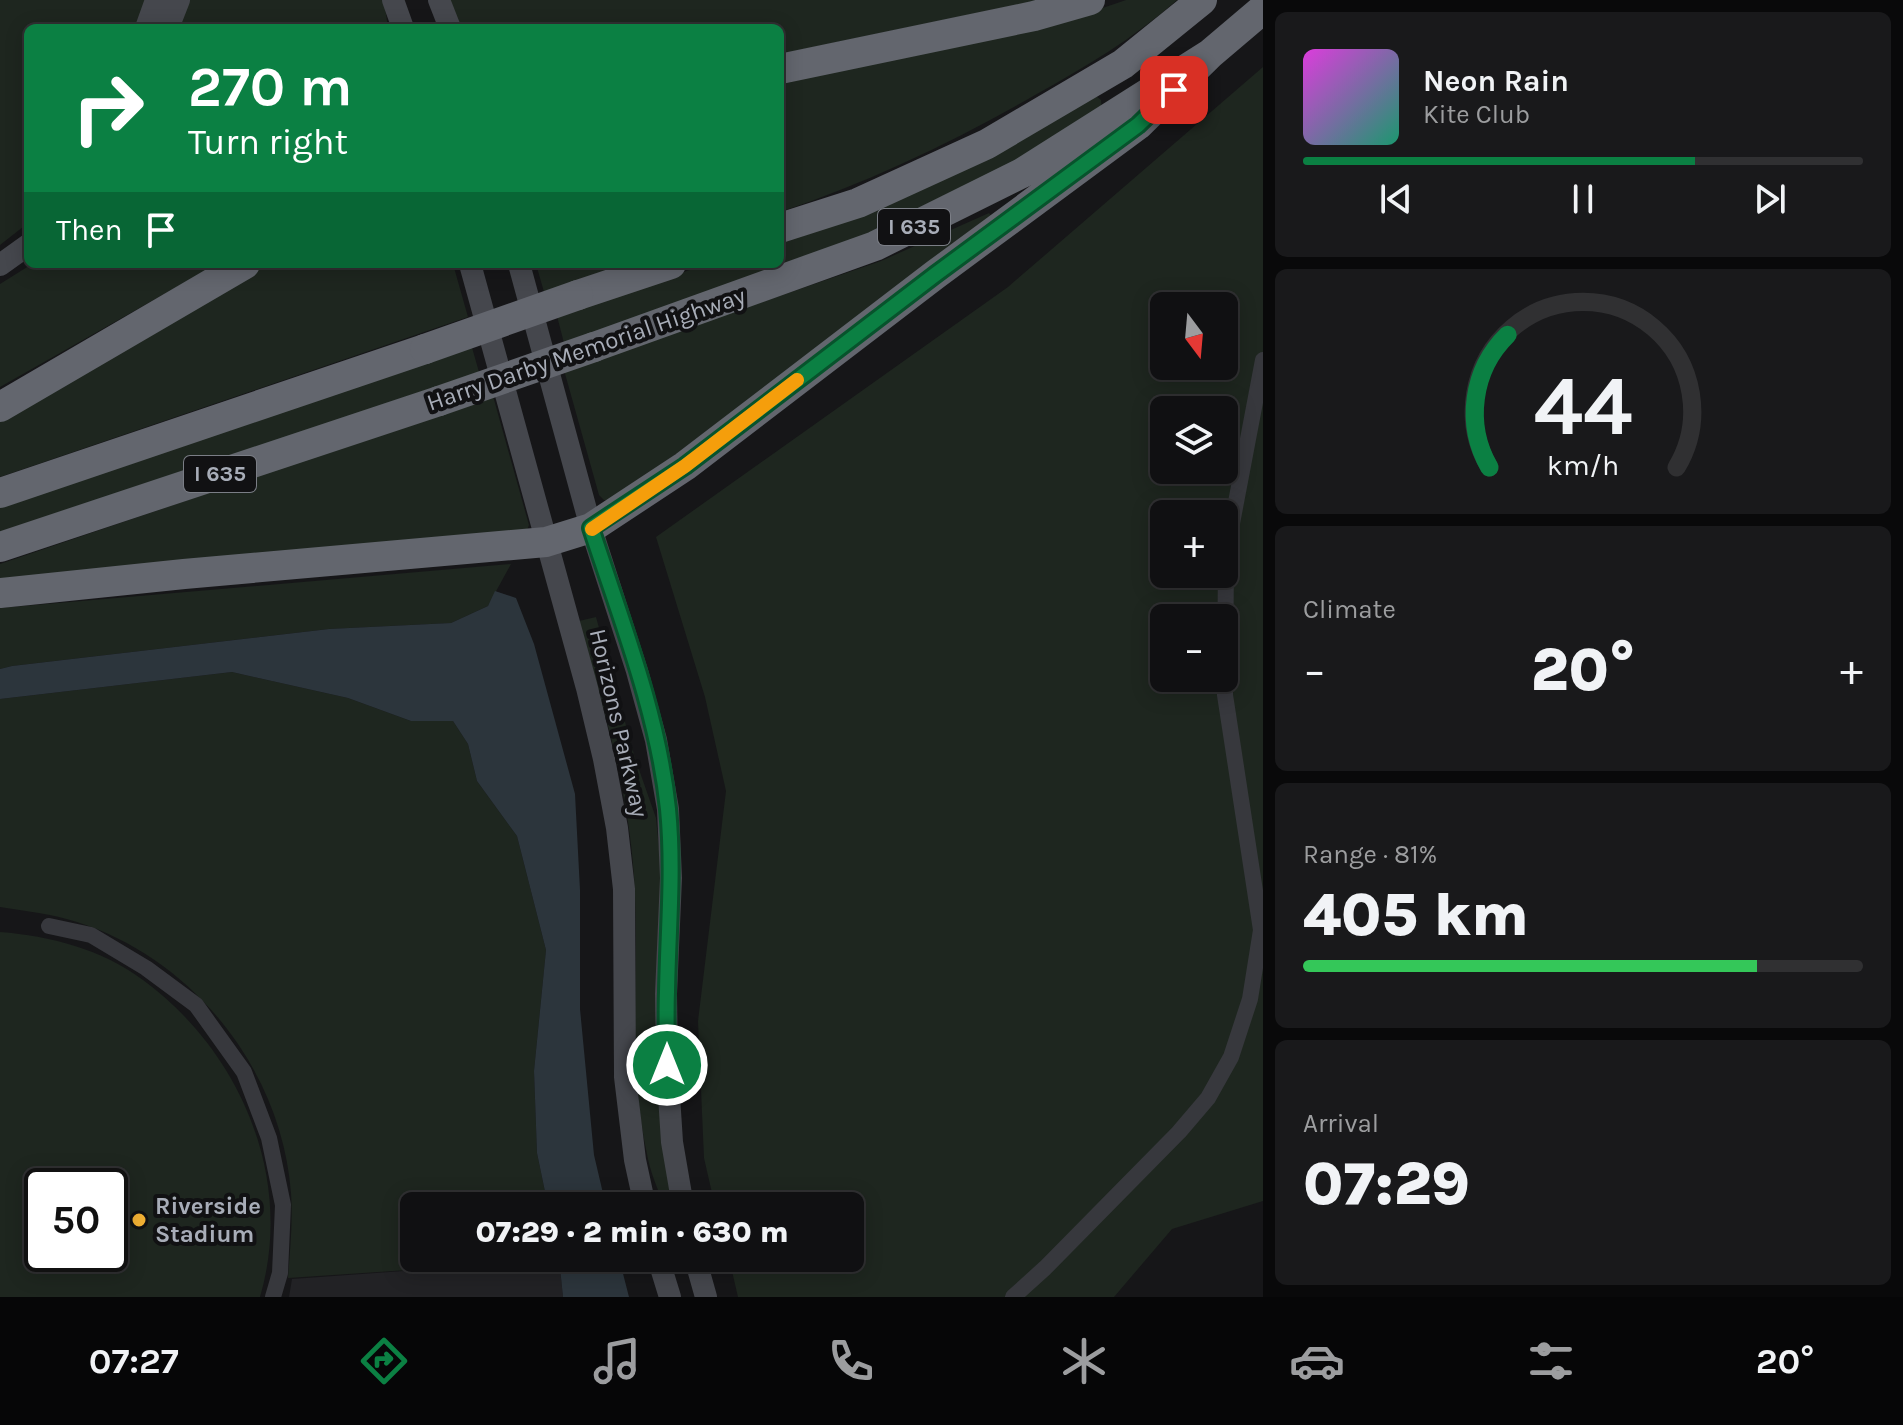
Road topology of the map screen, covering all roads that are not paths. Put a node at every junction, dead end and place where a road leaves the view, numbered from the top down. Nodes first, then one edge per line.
1 (156, 0) edge
2 (179, 0) edge
3 (393, 0) edge
4 (439, 0) edge
5 (1090, 0) edge
6 (1202, 0) edge
7 (1263, 9) edge
8 (147, 24) edge
9 (170, 24) edge
10 (402, 24) edge
11 (448, 24) edge
12 (1210, 54) junction
13 (784, 68) edge
14 (784, 227) edge
15 (24, 248) edge
16 (0, 265) edge
17 (238, 268) edge
18 (471, 268) edge
19 (520, 268) edge
20 (659, 268) edge
21 (1263, 360) edge
22 (0, 407) edge
23 (0, 493) edge
24 (591, 528) junction
25 (546, 542) junction
26 (0, 547) edge
27 (0, 593) edge
28 (49, 926) dead end
29 (642, 1192) edge
30 (681, 1192) edge
31 (662, 1272) edge
32 (699, 1272) edge
33 (273, 1297) edge
34 (670, 1297) edge
35 (706, 1297) edge
36 (1013, 1297) edge

1 - 8 main road
2 - 9 main road
3 - 10 main road
4 - 11 main road
5 - 13 highway
6 - 14 highway, I 635
7 - 12 highway, Harry Darby Memorial Highway / I 635
12 - 24 highway
12 - 26 highway, Harry Darby Memorial Highway / I 635, bridge
15 - 16 main road
17 - 22 highway
18 - 25 main road, Horizons Parkway
19 - 24 main road, Horizons Parkway
20 - 23 highway, I 635, bridge
21 - 36 street
24 - 25 highway
24 - 30 main road, Horizons Parkway
25 - 27 highway
25 - 29 main road, Horizons Parkway
28 - 33 street
31 - 34 main road
32 - 35 main road

